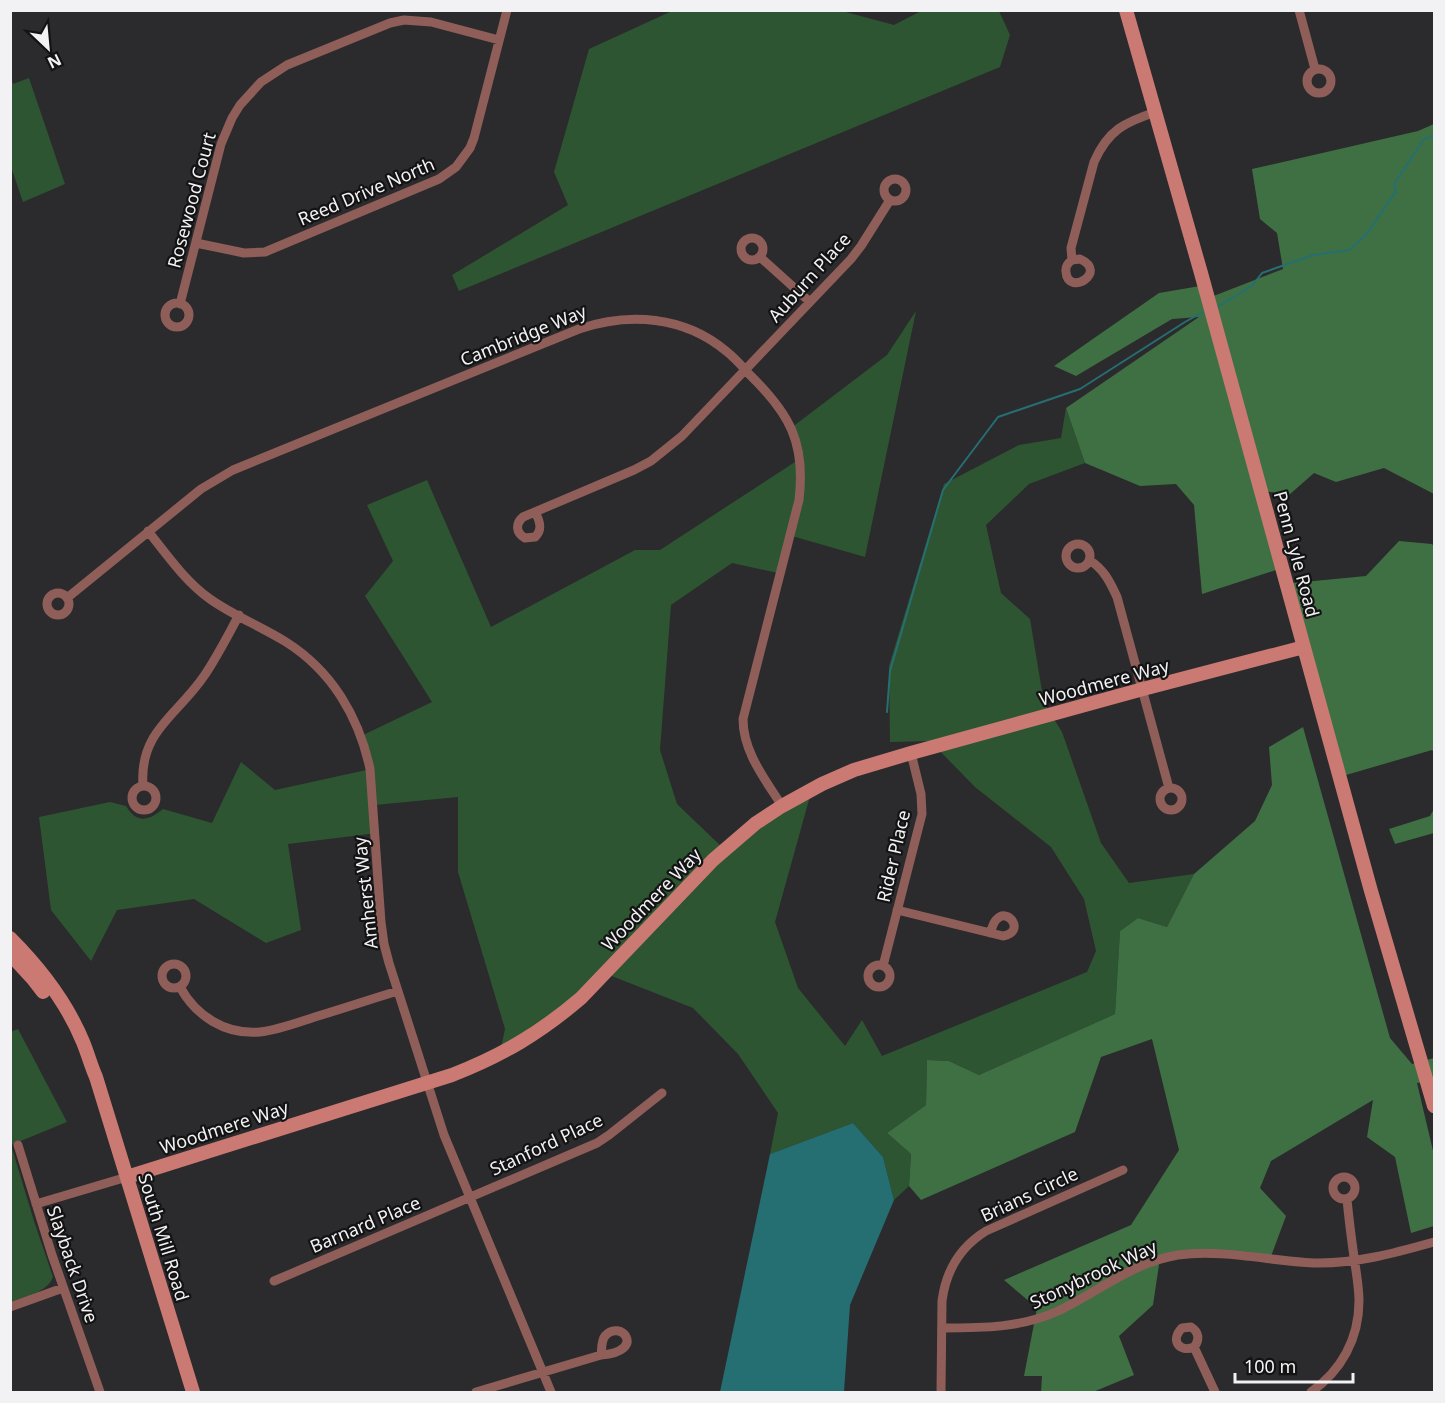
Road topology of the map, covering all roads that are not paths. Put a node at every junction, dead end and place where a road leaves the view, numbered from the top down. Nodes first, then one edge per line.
1 (507, 10) edge
2 (1126, 10) edge
3 (1299, 10) edge
4 (499, 40) junction
5 (1315, 69) dead end
6 (1156, 112) junction
7 (890, 200) dead end
8 (196, 243) junction
9 (760, 257) dead end
10 (1072, 260) dead end
11 (810, 302) junction
12 (180, 304) dead end
13 (746, 370) junction
14 (535, 513) dead end
15 (148, 531) junction
16 (1089, 560) dead end
17 (67, 598) dead end
18 (239, 615) junction
19 (1304, 647) junction
20 (1143, 689) junction
21 (911, 753) junction
22 (143, 786) dead end
23 (1169, 788) dead end
24 (782, 806) junction
25 (897, 910) junction
26 (990, 933) dead end
27 (10, 938) edge
28 (10, 954) edge
29 (883, 966) dead end
30 (180, 987) dead end
31 (398, 991) junction
32 (426, 1083) junction
33 (100, 1093) junction
34 (662, 1093) dead end
35 (1434, 1106) edge
36 (18, 1145) dead end
37 (1123, 1170) dead end
38 (127, 1177) junction
39 (470, 1197) junction
40 (1347, 1199) dead end
41 (36, 1204) junction
42 (1434, 1242) edge
43 (1355, 1261) junction
44 (274, 1281) dead end
45 (63, 1287) junction
46 (10, 1307) edge
47 (942, 1328) junction
48 (1194, 1347) dead end
49 (601, 1355) dead end
50 (543, 1372) junction
51 (100, 1392) edge
52 (193, 1392) edge
53 (476, 1392) edge
54 (551, 1392) edge
55 (942, 1392) edge
56 (1215, 1392) edge
57 (1311, 1392) edge

1 - 4 street, Reed Drive North
2 - 6 street, Penn Lyle Road
3 - 5 street
4 - 8 street, Reed Drive North
4 - 8 street, Rosewood Court
6 - 10 street
6 - 19 street, Penn Lyle Road
7 - 11 street, Auburn Place
8 - 12 street, Rosewood Court
9 - 11 street
11 - 13 street, Auburn Place
13 - 14 street, Auburn Place
13 - 15 street, Cambridge Way
13 - 24 street, Cambridge Way
15 - 17 street, Cambridge Way
15 - 18 street, Amherst Way
16 - 20 street
18 - 22 street
18 - 31 street, Amherst Way
19 - 20 street, Woodmere Way
19 - 35 street, Penn Lyle Road
20 - 21 street, Woodmere Way
20 - 23 street
21 - 24 street, Woodmere Way
21 - 25 street, Rider Place
24 - 32 street, Woodmere Way
25 - 26 street
25 - 29 street, Rider Place
27 - 33 street, South Mill Road
28 - 33 street, South Mill Road
30 - 31 street
31 - 32 street, Amherst Way
32 - 38 street, Woodmere Way
32 - 39 street, Amherst Way
33 - 38 street, South Mill Road
34 - 39 street, Stanford Place
36 - 41 street, Slayback Drive
37 - 47 street, Brians Circle
38 - 41 street, Woodmere Way
38 - 52 street, South Mill Road
39 - 44 street, Barnard Place
39 - 50 street, Amherst Way
40 - 43 street
41 - 45 street, Slayback Drive
42 - 43 street, Stonybrook Way
43 - 47 street, Stonybrook Way
43 - 57 street
45 - 46 street
45 - 51 street, Slayback Drive
47 - 55 street, Brians Circle
48 - 56 street
49 - 50 street
50 - 53 street
50 - 54 street, Amherst Way

